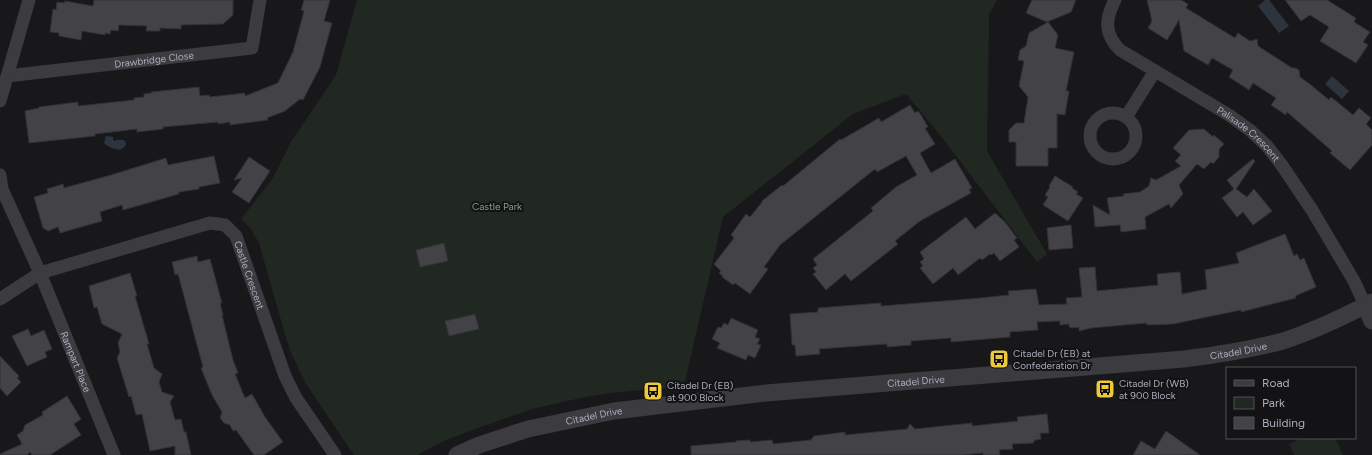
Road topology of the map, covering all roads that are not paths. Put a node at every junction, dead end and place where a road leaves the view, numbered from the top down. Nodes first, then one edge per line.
1 (29, 0) edge
2 (260, 0) edge
3 (1115, 0) edge
4 (1155, 71) junction
5 (7, 76) junction
6 (0, 101) edge
7 (1126, 117) dead end
8 (0, 175) edge
9 (40, 273) junction
10 (0, 299) edge
11 (1369, 304) edge
12 (1372, 321) edge
13 (110, 453) edge
14 (335, 455) edge
15 (457, 455) edge

1 - 5 street
2 - 5 street, Drawbridge Close
3 - 4 street, Palisade Crescent
4 - 7 street
4 - 11 street, Palisade Crescent
5 - 6 street
8 - 9 street
9 - 10 street, Castle Crescent
9 - 13 street, Rampart Place
9 - 14 street, Castle Crescent
11 - 12 street
11 - 15 street, Citadel Drive

